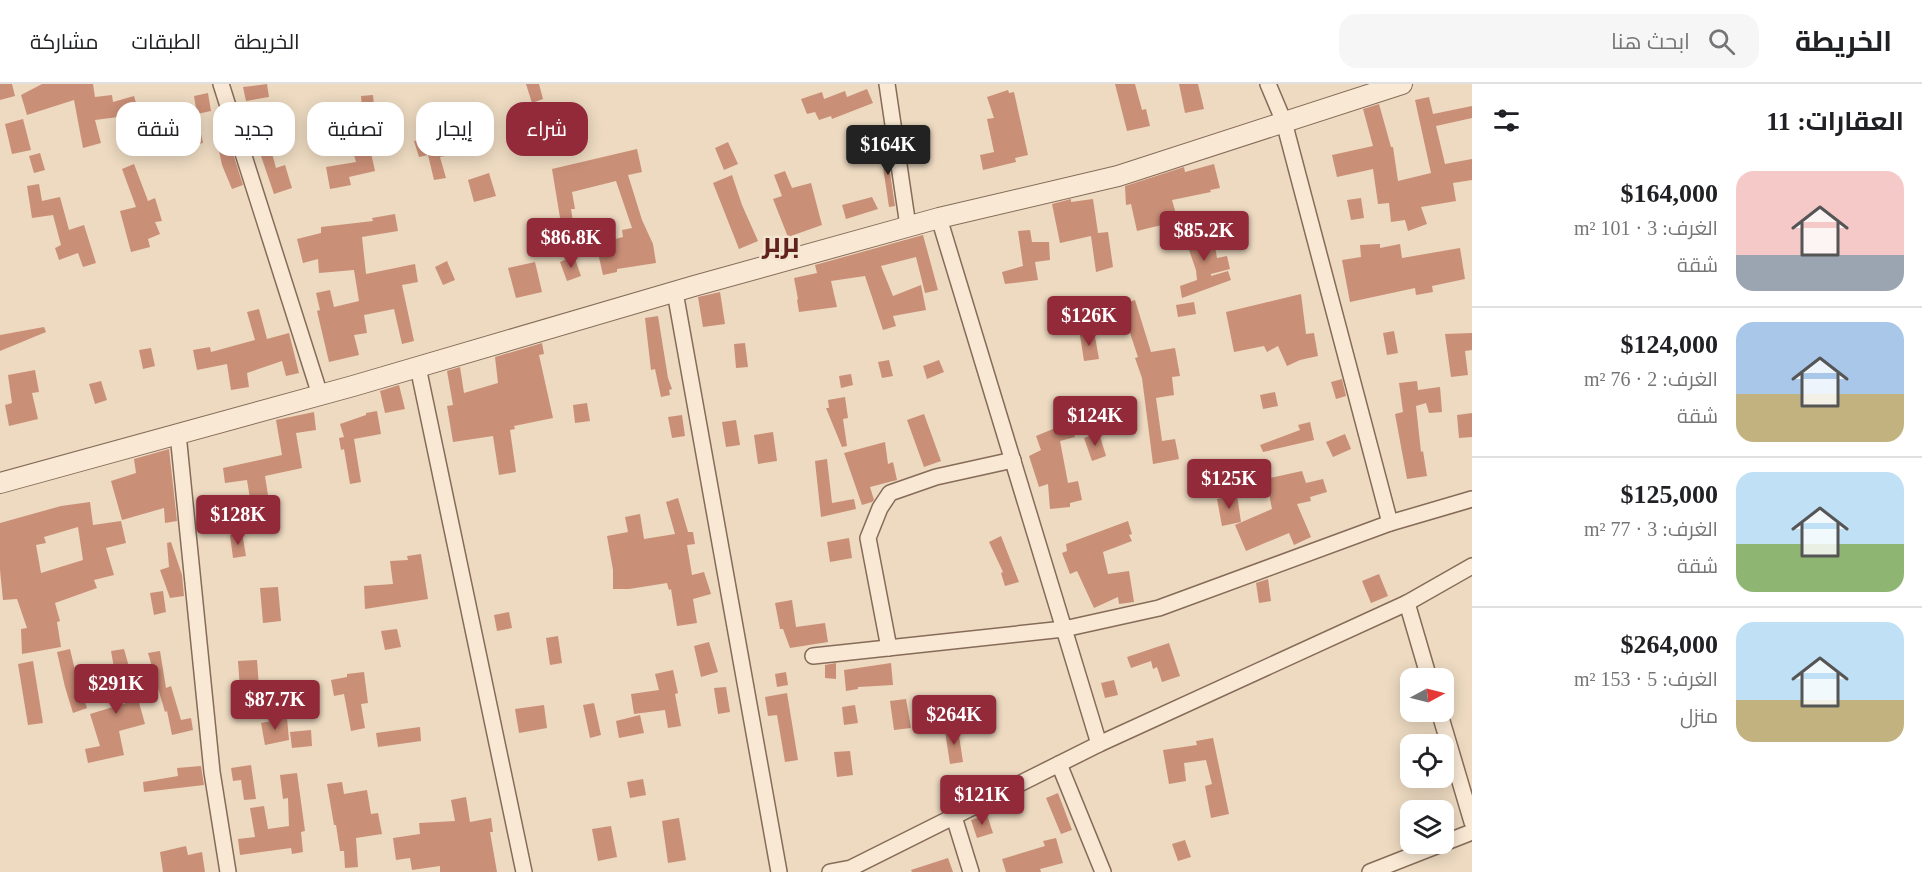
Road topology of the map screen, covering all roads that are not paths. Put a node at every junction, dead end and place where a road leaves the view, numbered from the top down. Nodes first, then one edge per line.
1 (221, 84) edge
2 (887, 84) edge
3 (1268, 84) edge
4 (1402, 84) edge
5 (1284, 122) junction
6 (939, 218) junction
7 (908, 226) junction
8 (675, 292) junction
9 (418, 367) junction
10 (320, 395) junction
11 (178, 434) junction
12 (1013, 460) junction
13 (0, 483) edge
14 (1472, 499) edge
15 (1390, 523) junction
16 (1472, 566) edge
17 (1407, 603) junction
18 (1064, 629) junction
19 (889, 648) junction
20 (813, 656) dead end
21 (1426, 668) edge
22 (1442, 722) edge
23 (1099, 744) junction
24 (1059, 764) junction
25 (954, 817) junction
26 (1472, 822) edge
27 (1472, 832) edge
28 (228, 872) edge
29 (524, 872) edge
30 (779, 872) edge
31 (830, 872) edge
32 (971, 872) edge
33 (1103, 872) edge
34 (1370, 872) edge

1 - 10 street
2 - 7 street
3 - 5 street
4 - 5 street
5 - 6 street
5 - 15 street
6 - 7 street
6 - 12 street
7 - 8 street
8 - 9 street
8 - 30 street
9 - 10 street
9 - 29 street
10 - 11 street
11 - 13 street
11 - 28 street
12 - 18 street
12 - 19 street
14 - 15 street
15 - 18 street
16 - 17 street
17 - 21 street
17 - 23 street
18 - 19 street
18 - 23 street
19 - 20 street
22 - 26 street
23 - 24 street
24 - 25 street
24 - 33 street
25 - 31 street
25 - 32 street
27 - 34 street

